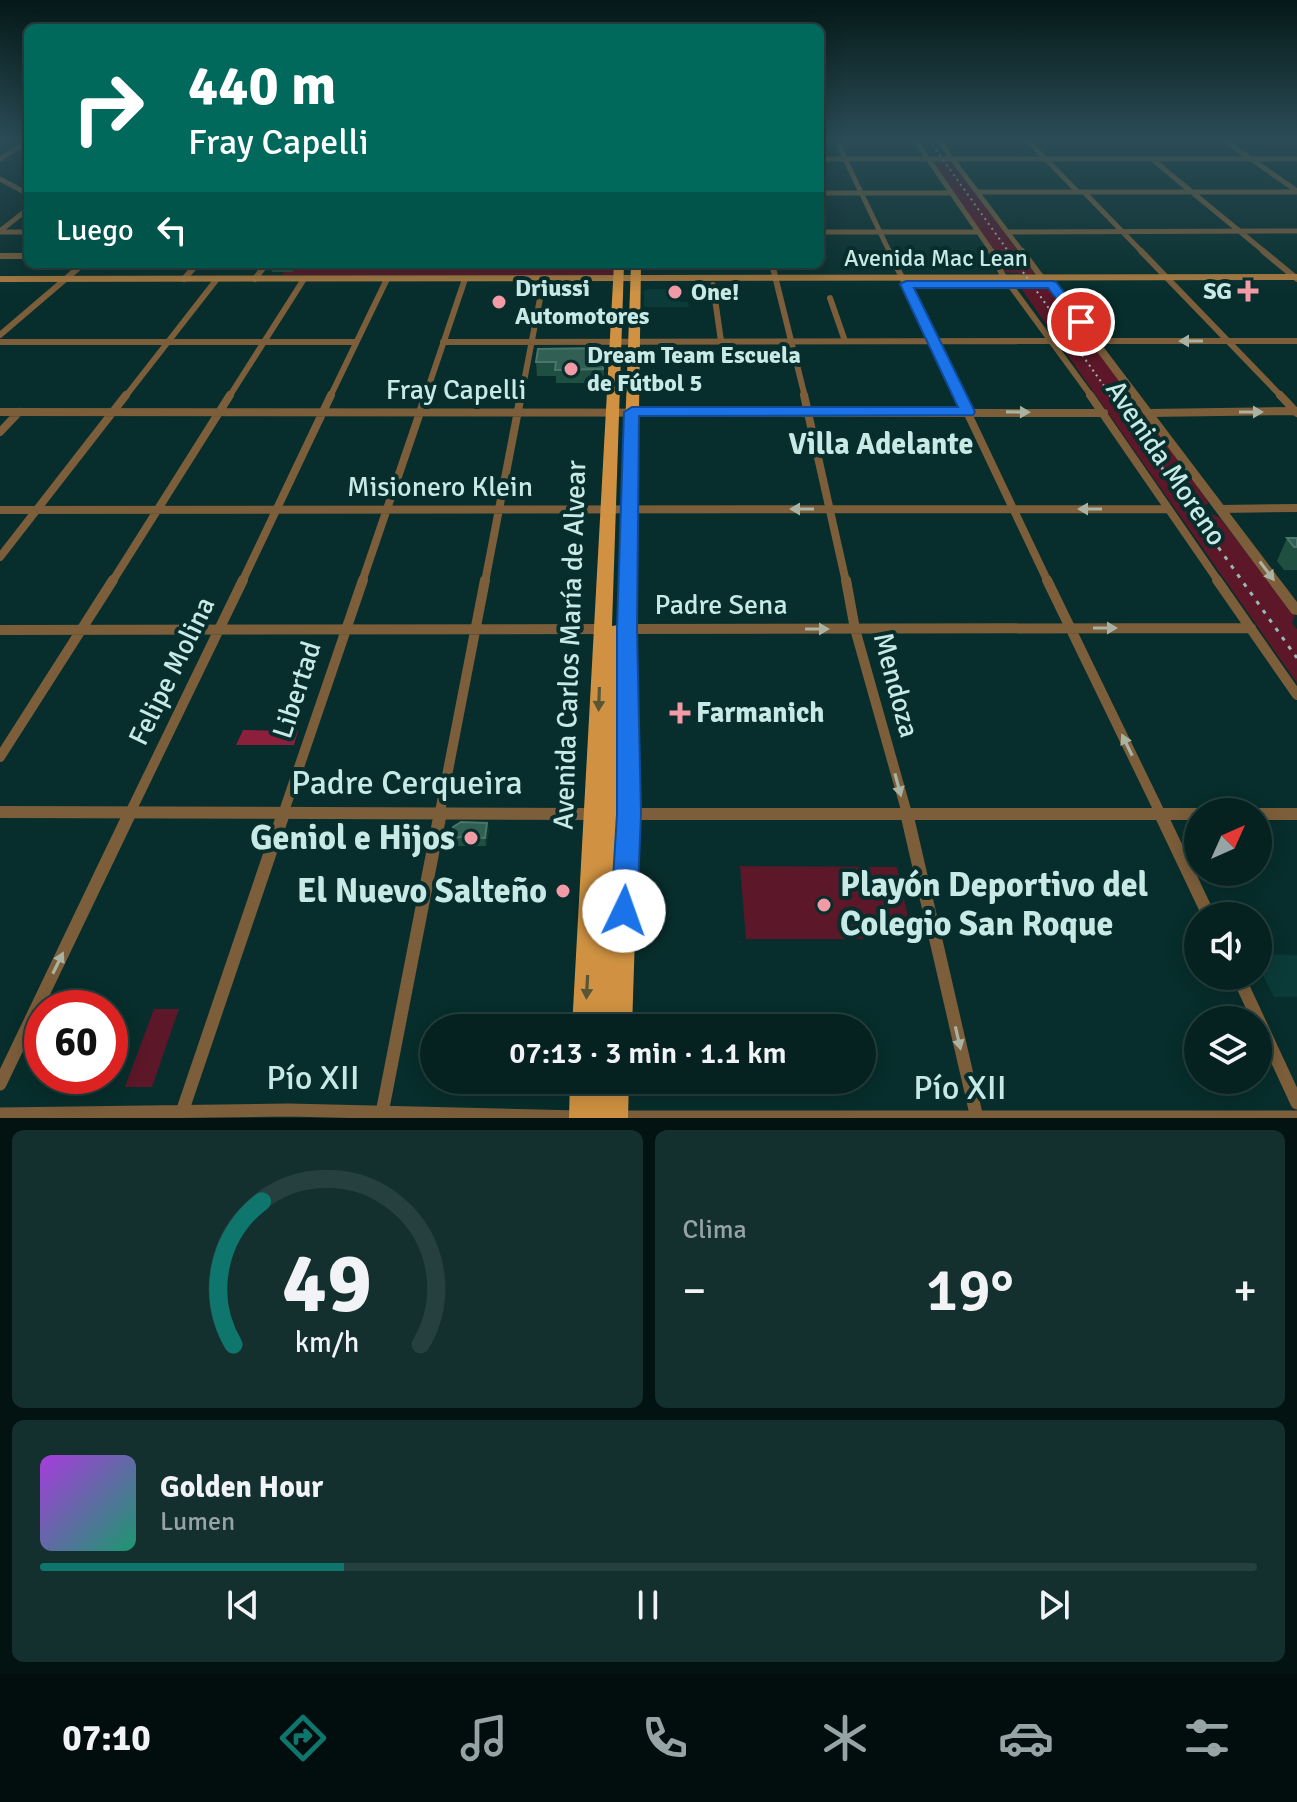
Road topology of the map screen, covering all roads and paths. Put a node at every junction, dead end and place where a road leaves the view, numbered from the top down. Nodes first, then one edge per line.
1 (978, 192) edge
2 (1081, 192) edge
3 (1193, 192) edge
4 (824, 193) edge
5 (861, 193) junction
6 (951, 193) joint
7 (24, 212) edge
8 (20, 215) junction
9 (24, 215) edge
10 (1122, 231) junction
11 (1239, 231) junction
12 (1297, 231) edge
13 (0, 232) edge
14 (24, 232) edge
15 (824, 232) edge
16 (881, 232) junction
17 (978, 232) junction
18 (1008, 232) junction
19 (0, 256) edge
20 (24, 256) edge
21 (79, 268) edge
22 (194, 268) edge
23 (263, 268) edge
24 (773, 268) edge
25 (67, 279) junction
26 (184, 279) junction
27 (255, 279) junction
28 (628, 279) edge
29 (1296, 279) edge
30 (544, 281) junction
31 (776, 281) junction
32 (904, 281) junction
33 (1007, 281) junction
34 (1047, 281) junction
35 (1170, 281) junction
36 (0, 282) edge
37 (215, 282) junction
38 (302, 282) junction
39 (385, 282) junction
40 (464, 282) junction
41 (55, 285) junction
42 (713, 285) junction
43 (830, 298) dead end
44 (0, 335) edge
45 (264, 341) junction
46 (533, 341) junction
47 (626, 341) junction
48 (721, 341) junction
49 (789, 341) junction
50 (845, 341) junction
51 (933, 341) junction
52 (1053, 341) junction
53 (1095, 341) junction
54 (1228, 341) junction
55 (1297, 341) edge
56 (0, 342) edge
57 (166, 342) junction
58 (356, 342) junction
59 (443, 342) junction
60 (111, 411) junction
61 (0, 412) edge
62 (19, 412) junction
63 (221, 412) junction
64 (323, 412) junction
65 (419, 412) junction
66 (517, 412) junction
67 (622, 412) junction
68 (806, 412) junction
69 (967, 412) junction
70 (1296, 412) edge
71 (1104, 413) junction
72 (1149, 413) junction
73 (0, 432) edge
74 (1013, 508) junction
75 (1297, 508) edge
76 (497, 509) junction
77 (619, 509) junction
78 (832, 509) junction
79 (1168, 509) junction
80 (1221, 509) junction
81 (36, 510) junction
82 (157, 510) junction
83 (276, 510) junction
84 (384, 510) junction
85 (1, 512) edge
86 (0, 557) edge
87 (1297, 611) edge
88 (474, 627) junction
89 (1070, 628) junction
90 (1251, 628) junction
91 (218, 629) junction
92 (344, 629) junction
93 (615, 629) junction
94 (855, 629) junction
95 (0, 630) edge
96 (80, 630) junction
97 (1297, 695) edge
98 (0, 757) edge
99 (0, 812) edge
100 (130, 812) junction
101 (284, 812) junction
102 (440, 814) junction
103 (612, 814) junction
104 (907, 814) junction
105 (1184, 814) edge
106 (1272, 814) edge
107 (1297, 814) edge
108 (1162, 815) junction
109 (1202, 902) edge
110 (1245, 990) edge
111 (587, 1014) edge
112 (605, 1014) edge
113 (619, 1014) edge
114 (0, 1084) edge
115 (589, 1094) edge
116 (602, 1094) edge
117 (610, 1094) edge
118 (1297, 1103) edge
119 (182, 1113) edge
120 (382, 1113) edge
121 (0, 1114) edge
122 (600, 1117) edge
123 (1297, 1117) edge
124 (977, 1118) edge

1 - 18 street, Avenida Moreno
2 - 10 street
3 - 11 street
4 - 5 street
5 - 6 street
5 - 16 street
6 - 17 street, Avenida Moreno
7 - 8 street
8 - 9 street
8 - 13 street
10 - 11 street
10 - 18 street
10 - 35 street
11 - 12 street
11 - 29 street
13 - 14 street
15 - 16 street
16 - 17 street
16 - 32 street
17 - 33 street, Avenida Moreno
18 - 34 street, Avenida Moreno
19 - 20 street
21 - 25 street
22 - 26 street
23 - 27 street
24 - 31 street, Mendoza
25 - 26 main road, Avenida Mac Lean
25 - 36 main road, Avenida Mac Lean
25 - 41 street
26 - 37 main road, Avenida Mac Lean
27 - 37 main road, Avenida Mac Lean
27 - 38 main road, Avenida Mac Lean
28 - 30 main road, Avenida Mac Lean
28 - 31 main road, Avenida Mac Lean
28 - 42 main road, Avenida Mac Lean
28 - 47 main road, Avenida Carlos María de Alvear
29 - 35 main road, Avenida Mac Lean
30 - 40 main road, Avenida Mac Lean
30 - 46 street
31 - 32 main road, Avenida Mac Lean
31 - 42 main road, Avenida Mac Lean
31 - 49 street, Mendoza
32 - 33 main road, Avenida Mac Lean
32 - 51 street
33 - 34 main road, Avenida Mac Lean
33 - 52 street, Avenida Moreno
34 - 35 main road, Avenida Mac Lean
34 - 53 street, Avenida Moreno
35 - 54 street
36 - 41 main road, Avenida Mac Lean
37 - 38 main road, Avenida Mac Lean
37 - 41 main road, Avenida Mac Lean
37 - 57 street
38 - 39 main road, Avenida Mac Lean
38 - 45 street
39 - 40 main road, Avenida Mac Lean
39 - 58 street, Felipe Molina
40 - 59 street, Libertad
41 - 44 street
42 - 48 street
43 - 50 street
45 - 57 street
45 - 58 street
45 - 63 street
46 - 47 street
46 - 59 street
46 - 66 street
47 - 48 street
47 - 67 main road, Avenida Carlos María de Alvear
48 - 49 street
49 - 50 street
49 - 68 street, Mendoza
50 - 51 street
51 - 52 street
51 - 69 street
52 - 71 street, Avenida Moreno
54 -> 53 street
53 - 72 street, Avenida Moreno
54 - 55 street
54 - 70 street
56 - 57 street
57 - 60 street
58 - 64 street, Felipe Molina
59 - 65 street, Libertad
60 - 62 street, Fray Capelli
60 - 63 street, Fray Capelli
60 - 81 street
61 - 62 street, Fray Capelli
62 - 73 street
63 - 64 street, Fray Capelli
63 - 82 street
64 - 65 street, Fray Capelli
64 - 83 street, Felipe Molina
65 - 66 street, Fray Capelli
65 - 84 street, Libertad
66 - 67 street, Fray Capelli
66 - 76 street
67 - 68 street, Fray Capelli
67 - 77 main road, Avenida Carlos María de Alvear
68 - 69 street, Fray Capelli
68 - 78 street, Mendoza
69 -> 71 street, Fray Capelli
69 - 74 street
72 -> 70 street
71 - 79 street, Avenida Moreno
72 - 80 street, Avenida Moreno
74 - 78 street, Misionero Klein
79 -> 74 street, Misionero Klein
74 - 89 street
75 - 80 street
76 - 77 street, Misionero Klein
76 - 84 street, Misionero Klein
76 - 88 street
78 -> 77 street, Misionero Klein
77 - 93 main road, Avenida Carlos María de Alvear
78 - 94 street, Mendoza
79 - 90 street, Avenida Moreno
80 -> 87 street, Avenida Moreno
81 - 82 street, Misionero Klein
81 - 85 street, Misionero Klein
81 - 86 street
82 - 83 street, Misionero Klein
82 - 96 street
83 - 84 street, Misionero Klein
83 - 91 street, Felipe Molina
84 - 92 street, Libertad
88 - 92 street, Padre Sena
88 - 93 street, Padre Sena
88 - 102 street
89 -> 90 street, Padre Sena
89 - 94 street, Padre Sena
108 -> 89 street
90 - 97 street, Avenida Moreno
91 - 92 street, Padre Sena
91 - 96 street, Padre Sena
91 - 100 street, Felipe Molina
92 - 101 street, Libertad
93 -> 94 street, Padre Sena
93 - 103 main road, Avenida Carlos María de Alvear
93 -> 103 main road, Avenida Carlos María de Alvear
94 -> 104 street, Mendoza
95 - 96 street, Padre Sena
96 - 98 street
99 - 100 street, Padre Cerqueira
100 - 101 street, Padre Cerqueira
114 -> 100 street, Felipe Molina
101 - 102 street, Padre Cerqueira
101 - 119 street, Libertad
102 - 103 street, Padre Cerqueira
102 - 120 street
103 - 104 street, Padre Cerqueira
103 -> 111 main road, Avenida Carlos María de Alvear
103 - 112 main road, Avenida Carlos María de Alvear
103 - 113 main road, Avenida Carlos María de Alvear
104 - 108 street, Padre Cerqueira
104 -> 124 street, Mendoza
105 - 108 street, Padre Cerqueira
106 - 107 street
108 - 109 street
110 - 118 street
115 - 122 main road
116 - 122 main road
117 - 122 main road
119 - 120 street, Pío XII
119 - 121 street, Pío XII
120 - 122 street, Pío XII
122 - 124 street, Pío XII
123 - 124 street, Pío XII

